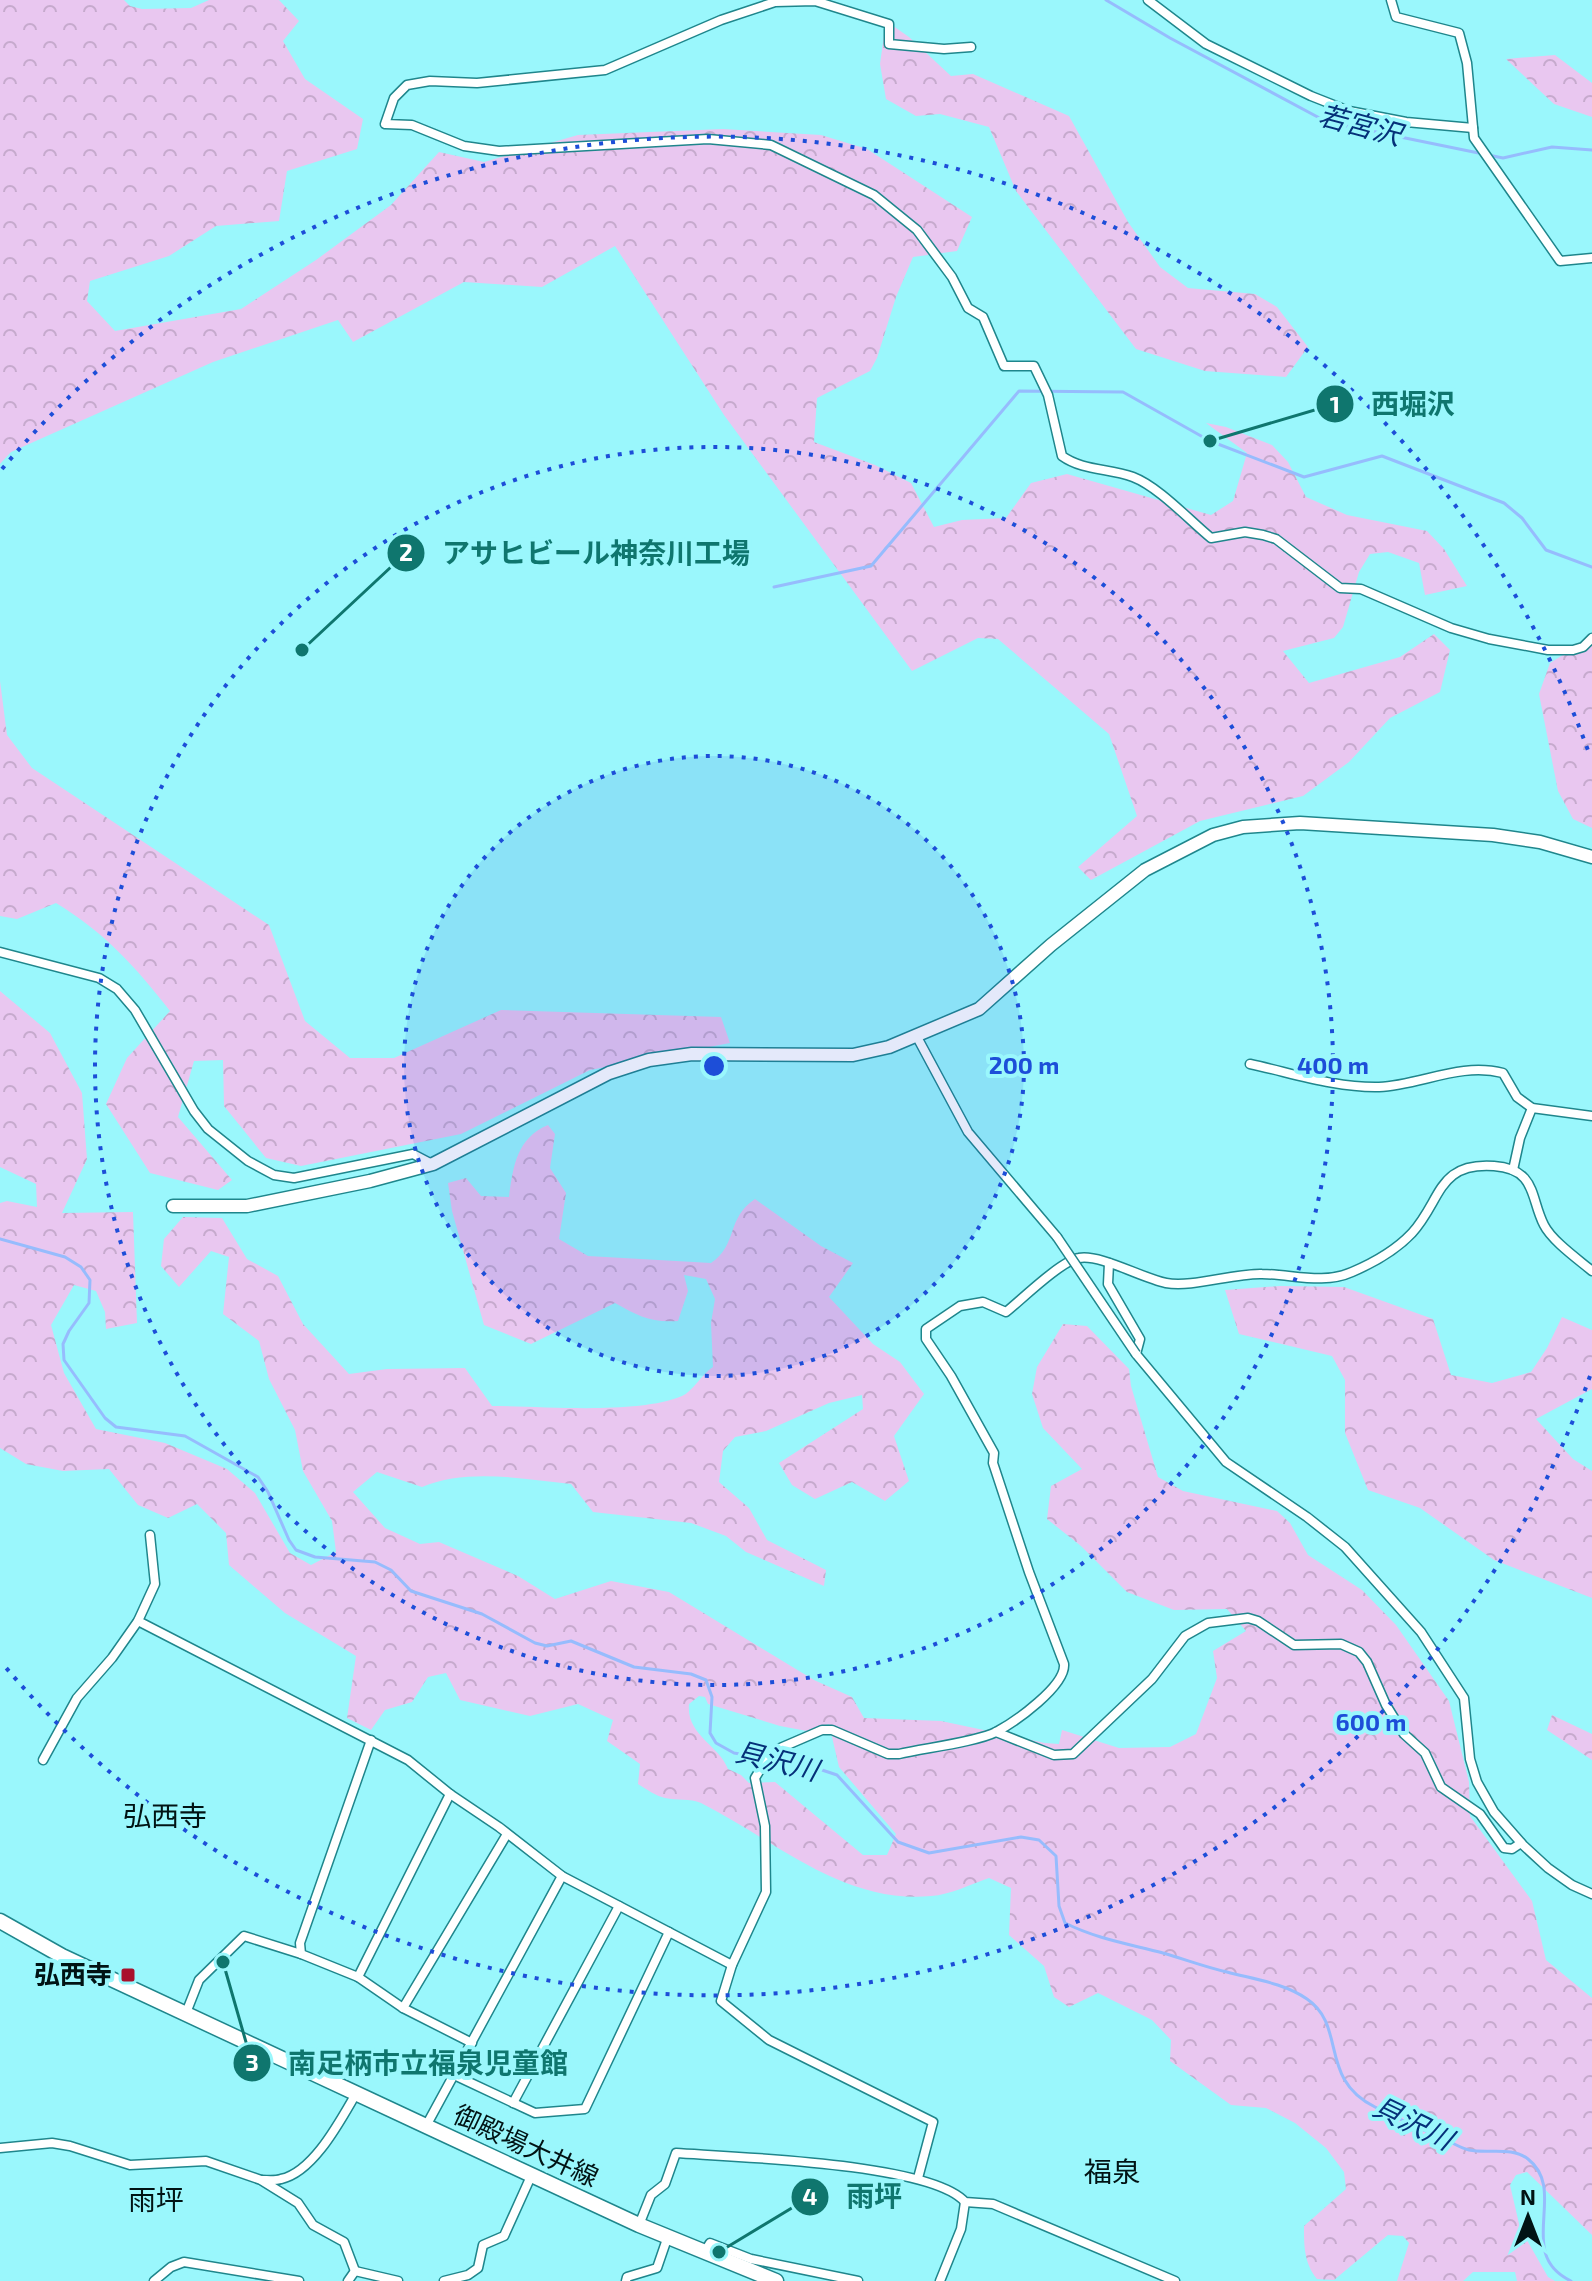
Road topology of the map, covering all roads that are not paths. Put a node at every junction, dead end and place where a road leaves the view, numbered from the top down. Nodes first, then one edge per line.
1 (1148, 0) edge
2 (1391, 0) edge
3 (971, 47) dead end
4 (1473, 128) junction
5 (1592, 258) edge
6 (1592, 638) edge
7 (1592, 857) edge
8 (0, 952) edge
9 (917, 1037) junction
10 (1250, 1064) dead end
11 (1532, 1108) junction
12 (1592, 1116) edge
13 (433, 1164) junction
14 (1513, 1170) junction
15 (173, 1206) dead end
16 (1109, 1263) junction
17 (1592, 1271) edge
18 (1136, 1354) junction
19 (150, 1535) dead end
20 (138, 1621) junction
21 (996, 1732) junction
22 (371, 1740) junction
23 (43, 1760) dead end
24 (450, 1794) junction
25 (507, 1834) junction
26 (1521, 1843) junction
27 (562, 1876) junction
28 (1592, 1894) edge
29 (619, 1906) junction
30 (0, 1921) edge
31 (669, 1932) junction
32 (301, 1954) junction
33 (732, 1965) junction
34 (358, 1977) junction
35 (403, 2008) junction
36 (186, 2013) junction
37 (472, 2043) junction
38 (454, 2075) junction
39 (357, 2092) junction
40 (513, 2103) junction
41 (426, 2126) junction
42 (0, 2148) edge
43 (532, 2174) junction
44 (918, 2178) junction
45 (261, 2180) junction
46 (965, 2202) junction
47 (639, 2225) junction
48 (668, 2236) junction
49 (705, 2251) junction
50 (355, 2271) junction
51 (154, 2281) edge
52 (299, 2281) edge
53 (348, 2281) edge
54 (398, 2281) edge
55 (444, 2281) edge
56 (626, 2281) edge
57 (776, 2281) edge
58 (858, 2281) edge
59 (940, 2281) edge
60 (1175, 2281) edge

1 - 4 street
2 - 4 street
3 - 6 street
4 - 5 street
7 - 9 street
8 - 13 street
9 - 13 street
9 - 18 street, bridge
10 - 11 street
11 - 12 street
11 - 14 street
13 - 15 street
14 - 16 street
14 - 17 street
16 - 18 street
16 - 21 street
18 - 26 street
19 - 20 street
20 - 22 street
20 - 23 street
21 - 26 street
21 - 33 street
22 - 24 street
22 - 32 street
24 - 25 street
24 - 34 street
25 - 27 street
25 - 35 street
26 - 28 street
27 - 29 street
27 - 37 street
29 - 31 street
29 - 40 street
30 - 36 main road, 御殿場大井線
31 - 33 street
31 - 40 street
32 - 34 street
32 - 36 street
33 - 44 street
34 - 35 street
35 - 37 street
36 - 39 main road, 御殿場大井線
37 - 38 street
38 - 40 street
38 - 41 street
39 - 41 main road, 御殿場大井線
39 - 45 street
41 - 43 main road, 御殿場大井線
42 - 45 street
43 - 47 main road, 御殿場大井線
43 - 55 street
44 - 46 street
44 - 47 street
45 - 50 street
46 - 59 street
46 - 60 street
47 - 48 main road, 御殿場大井線
48 - 49 main road, 御殿場大井線
48 - 56 street
49 - 57 main road, 御殿場大井線
49 - 58 street
50 - 53 street
50 - 54 street
51 - 52 street

